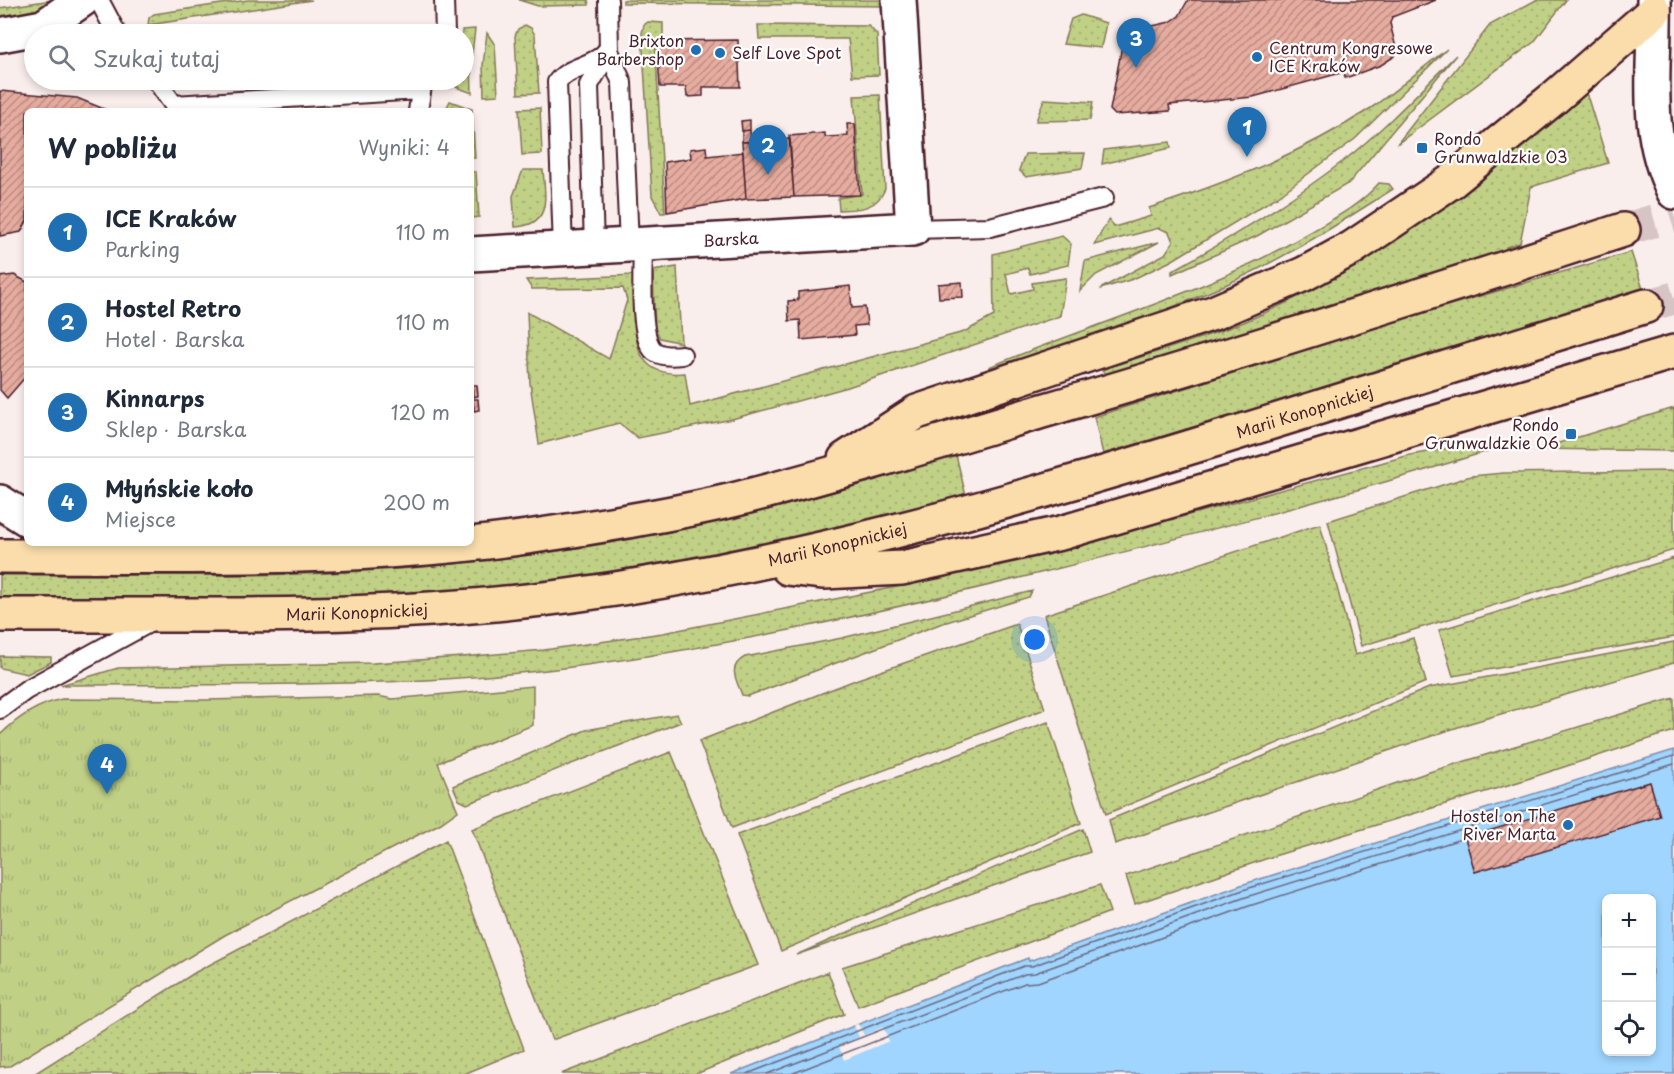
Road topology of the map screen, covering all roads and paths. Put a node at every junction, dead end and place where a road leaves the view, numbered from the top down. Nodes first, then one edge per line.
1 (82, 0) edge
2 (99, 0) edge
3 (444, 0) edge
4 (608, 0) edge
5 (899, 0) edge
6 (1659, 4) edge
7 (47, 24) edge
8 (112, 24) edge
9 (445, 24) edge
10 (24, 31) edge
11 (0, 35) edge
12 (609, 47) junction
13 (163, 90) edge
14 (369, 90) edge
15 (421, 90) edge
16 (176, 108) edge
17 (418, 108) edge
18 (1674, 192) edge
19 (1104, 198) dead end
20 (914, 228) junction
21 (1623, 230) tunnel mouth
22 (636, 244) junction
23 (578, 248) junction
24 (474, 254) edge
25 (1646, 306) tunnel mouth
26 (1674, 352) edge
27 (682, 355) dead end
28 (816, 478) junction
29 (0, 502) edge
30 (24, 517) edge
31 (474, 543) edge
32 (447, 546) edge
33 (70, 550) edge
34 (0, 556) edge
35 (753, 565) junction
36 (165, 614) junction
37 (0, 615) edge
38 (0, 709) edge

1 - 7 street
2 - 8 lane
3 - 9 lane
4 - 12 lane
5 - 20 street
6 - 18 street
6 - 28 main road
10 - 11 street
12 - 22 lane
12 - 23 lane
12 - 23 lane
13 - 16 lane
14 - 16 lane
15 - 17 lane
19 - 20 lane, Barska
20 - 22 street, Barska
21 - 28 main road
22 - 23 street, Barska
22 - 27 lane
23 - 24 street, Barska
25 - 35 main road, Marii Konopnickiej
26 - 35 main road
28 - 31 main road
29 - 30 street
32 - 33 main road
33 - 34 main road
35 - 36 main road, Marii Konopnickiej
36 - 37 main road, Marii Konopnickiej
36 - 38 lane

